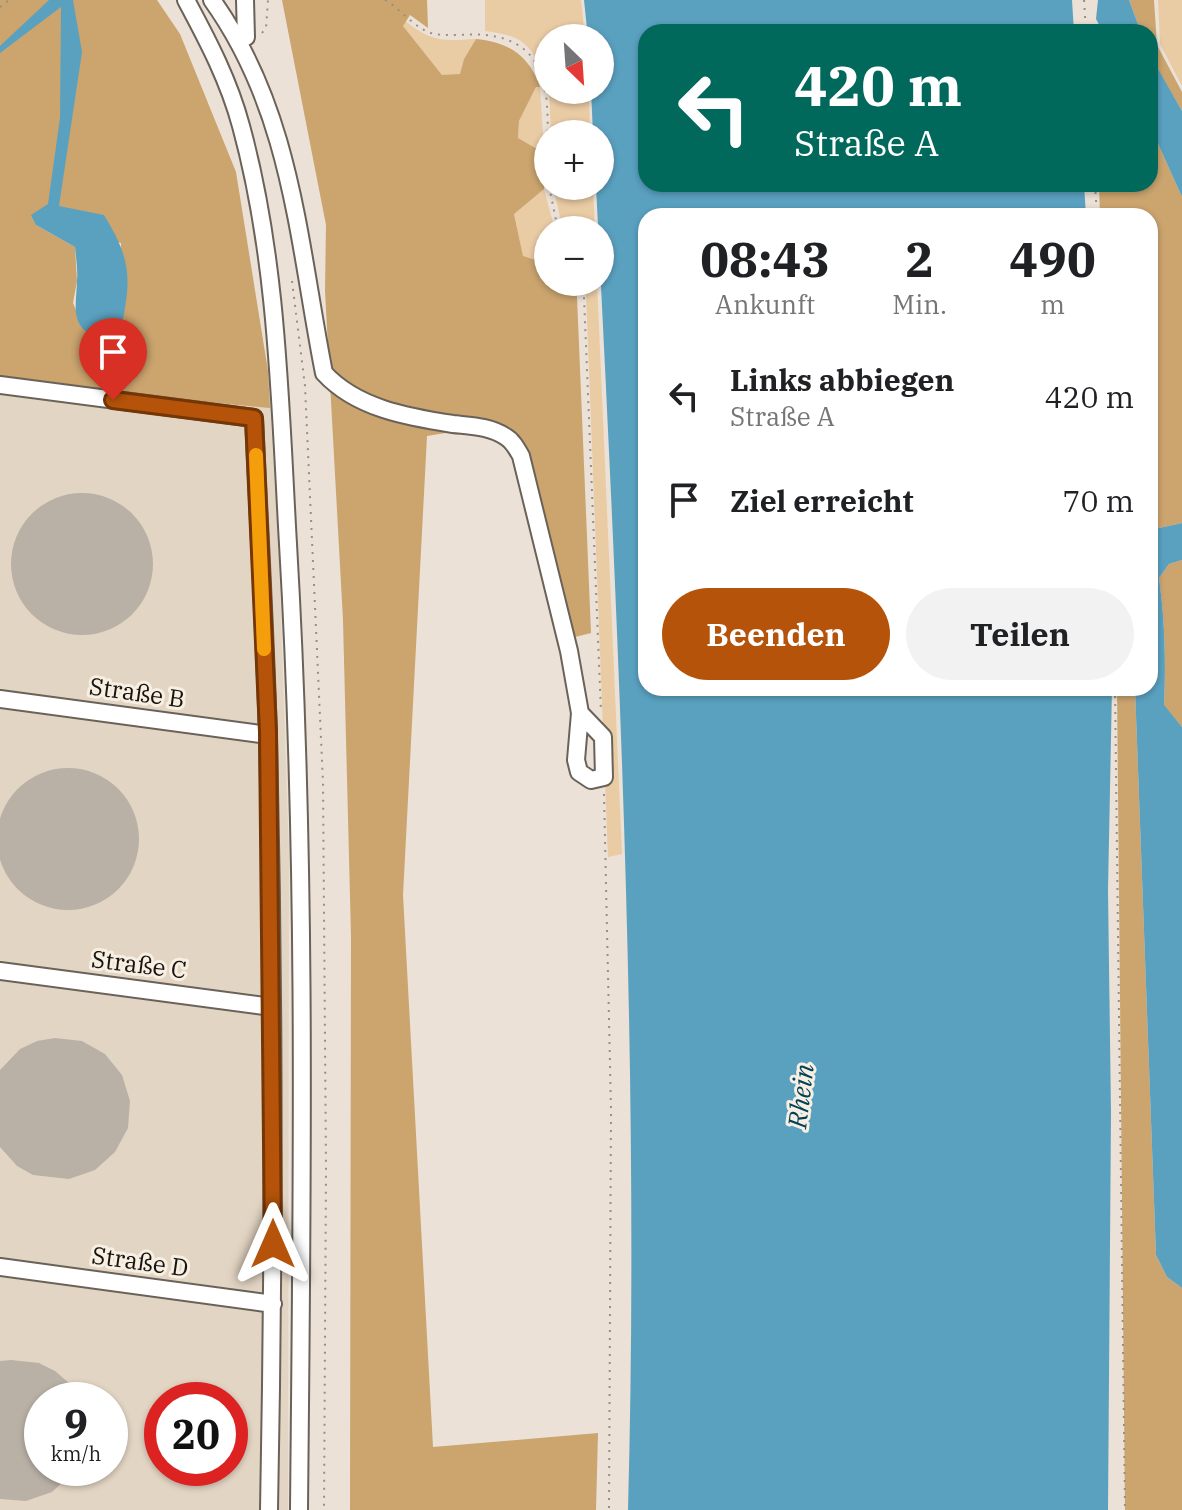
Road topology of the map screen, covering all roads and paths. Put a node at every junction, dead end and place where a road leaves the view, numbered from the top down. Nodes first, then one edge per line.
1 (9, 0) edge
2 (186, 0) edge
3 (212, 0) edge
4 (245, 0) edge
5 (268, 0) edge
6 (385, 0) edge
7 (1084, 0) edge
8 (0, 7) edge
9 (1086, 24) edge
10 (242, 39) junction
11 (546, 120) edge
12 (584, 296) edge
13 (0, 385) edge
14 (1115, 696) edge
15 (0, 699) edge
16 (580, 713) junction
17 (268, 735) junction
18 (603, 737) junction
19 (604, 777) junction
20 (0, 971) edge
21 (272, 1007) junction
22 (0, 1267) edge
23 (273, 1304) junction
24 (269, 1510) edge
25 (299, 1510) edge
26 (609, 1510) edge
27 (1125, 1510) edge

1 - 8 path
2 - 25 street
3 - 10 street
4 - 10 street
5 - 10 path
6 - 11 path
7 - 9 path
10 - 16 street
12 - 18 path
13 - 17 street
14 - 27 path
15 - 17 street, Straße B
16 - 18 street
16 - 19 street
17 - 21 street
18 - 19 street
19 - 26 path
20 - 21 street, Straße C
21 - 23 street
22 - 23 street, Straße D
23 - 24 street

